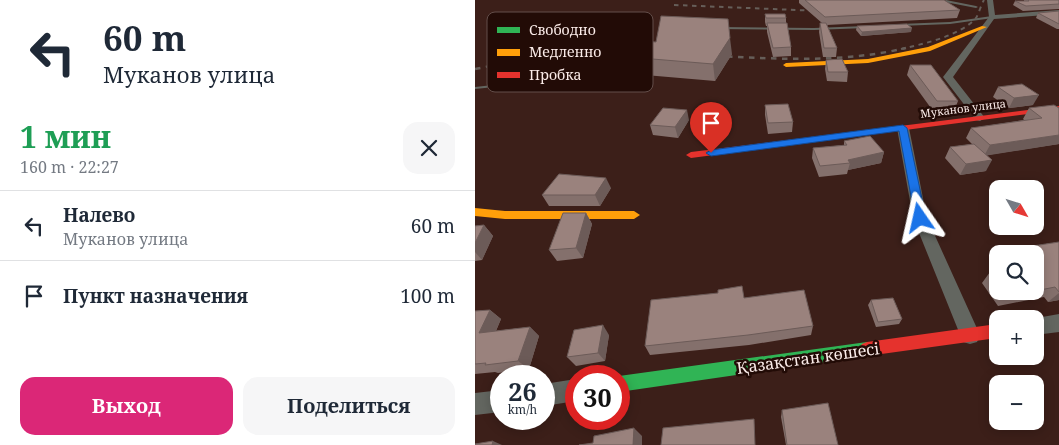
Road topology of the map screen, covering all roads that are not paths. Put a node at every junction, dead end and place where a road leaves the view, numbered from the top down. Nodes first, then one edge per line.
1 (945, 0) edge
2 (990, 0) edge
3 (976, 7) dead end
4 (990, 12) junction
5 (1059, 12) edge
6 (892, 25) edge
7 (872, 26) edge
8 (985, 27) junction
9 (717, 28) edge
10 (787, 65) dead end
11 (1059, 108) edge
12 (980, 118) junction
13 (903, 128) junction
14 (691, 155) dead end
15 (475, 212) edge
16 (634, 215) dead end
17 (1059, 322) edge
18 (1044, 324) edge
19 (989, 332) edge
20 (970, 335) junction
21 (630, 382) edge
22 (490, 402) edge
23 (475, 404) edge

1 - 3 lane
2 - 4 street
4 - 5 street
4 - 6 lane
4 - 8 street
7 - 9 lane
8 - 10 street
8 - 12 street
11 - 12 street, Муканов улица
12 - 13 street, Муканов улица
13 - 14 street, Муканов улица
13 - 20 street
15 - 16 street
17 - 18 street
19 - 20 street, Қазақстан көшесі
20 - 21 street, Қазақстан көшесі
22 - 23 street

